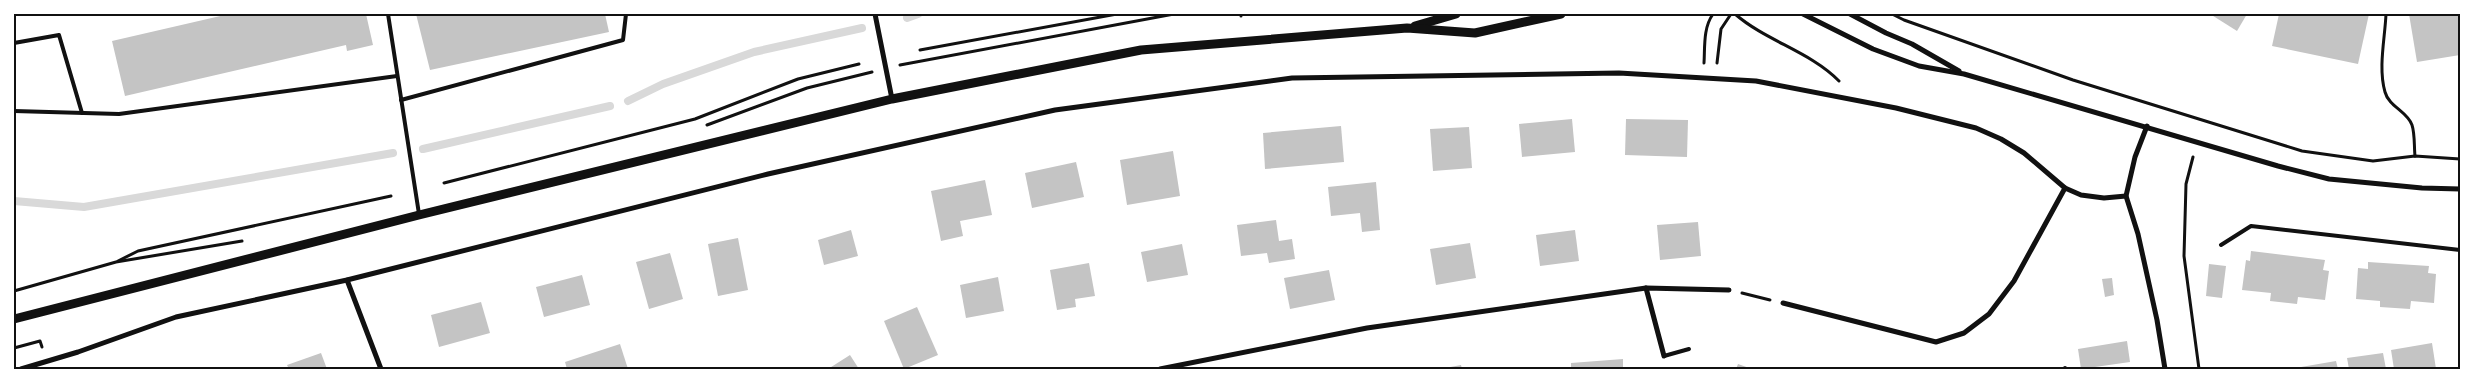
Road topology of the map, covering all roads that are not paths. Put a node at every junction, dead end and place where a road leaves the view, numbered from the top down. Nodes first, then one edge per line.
1 (388, 14) edge
2 (626, 14) edge
3 (874, 14) edge
4 (1456, 14) edge
5 (1560, 14) edge
6 (1803, 14) edge
7 (1850, 14) edge
8 (1407, 28) junction
9 (14, 43) edge
10 (1964, 74) junction
11 (397, 76) junction
12 (892, 99) junction
13 (401, 100) junction
14 (14, 111) edge
15 (82, 113) junction
16 (2147, 126) junction
17 (2065, 188) junction
18 (2460, 189) edge
19 (2126, 196) junction
20 (419, 215) junction
21 (2221, 245) dead end
22 (2460, 250) edge
23 (347, 280) junction
24 (1646, 288) junction
25 (1729, 290) dead end
26 (1783, 303) dead end
27 (14, 319) edge
28 (1688, 349) dead end
29 (1664, 356) joint
30 (21, 369) edge
31 (381, 369) edge
32 (1160, 369) edge
33 (2165, 369) edge

1 - 11 lane
2 - 13 lane
3 - 12 street
4 - 8 street
5 - 8 street
6 - 10 street
7 - 10 street
8 - 12 street
9 - 15 lane
10 - 16 street
11 - 13 lane
11 - 15 lane
12 - 20 street
13 - 20 lane
14 - 15 lane
16 - 18 street
16 - 19 street
17 - 19 street
17 - 23 street
17 - 26 street
19 - 33 street
20 - 27 street
21 - 22 lane
23 - 30 street
23 - 31 street
24 - 25 street
24 - 29 street
24 - 32 street
28 - 29 lane

